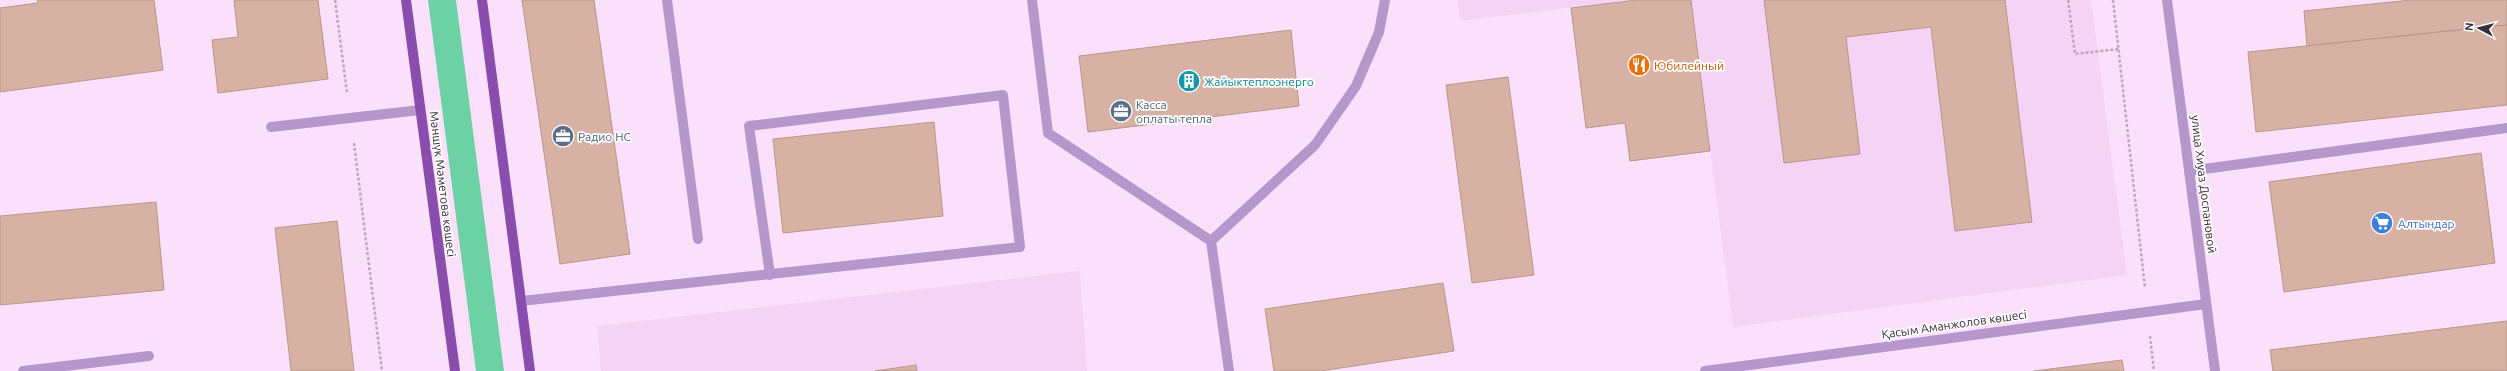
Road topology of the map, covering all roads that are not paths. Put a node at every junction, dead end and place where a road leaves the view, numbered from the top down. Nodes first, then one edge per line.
1 (406, 0) edge
2 (482, 0) edge
3 (667, 0) edge
4 (1032, 0) edge
5 (1384, 0) edge
6 (2167, 0) edge
7 (420, 110) junction
8 (271, 127) dead end
9 (2507, 128) edge
10 (2189, 172) junction
11 (698, 239) dead end
12 (1211, 241) junction
13 (770, 275) junction
14 (521, 301) junction
15 (2206, 304) junction
16 (149, 356) dead end
17 (1762, 367) edge
18 (23, 371) edge
19 (455, 371) edge
20 (530, 371) edge
21 (1229, 371) edge
22 (1705, 371) edge
23 (2215, 371) edge

1 - 7 main road, Мәншүк Мәметова көшесі
2 - 14 main road
3 - 11 street
4 - 12 street
5 - 12 street
6 - 10 street, улица Хиуаз Доспановой
7 - 8 street
7 - 19 main road, Мәншүк Мәметова көшесі
9 - 10 street
10 - 15 street, улица Хиуаз Доспановой
12 - 21 street
13 - 13 street
13 - 14 street
14 - 20 main road
15 - 17 street, Қасым Аманжолов көшесі
15 - 23 street, улица Хиуаз Доспановой
16 - 18 street
17 - 22 street, Қасым Аманжолов көшесі

